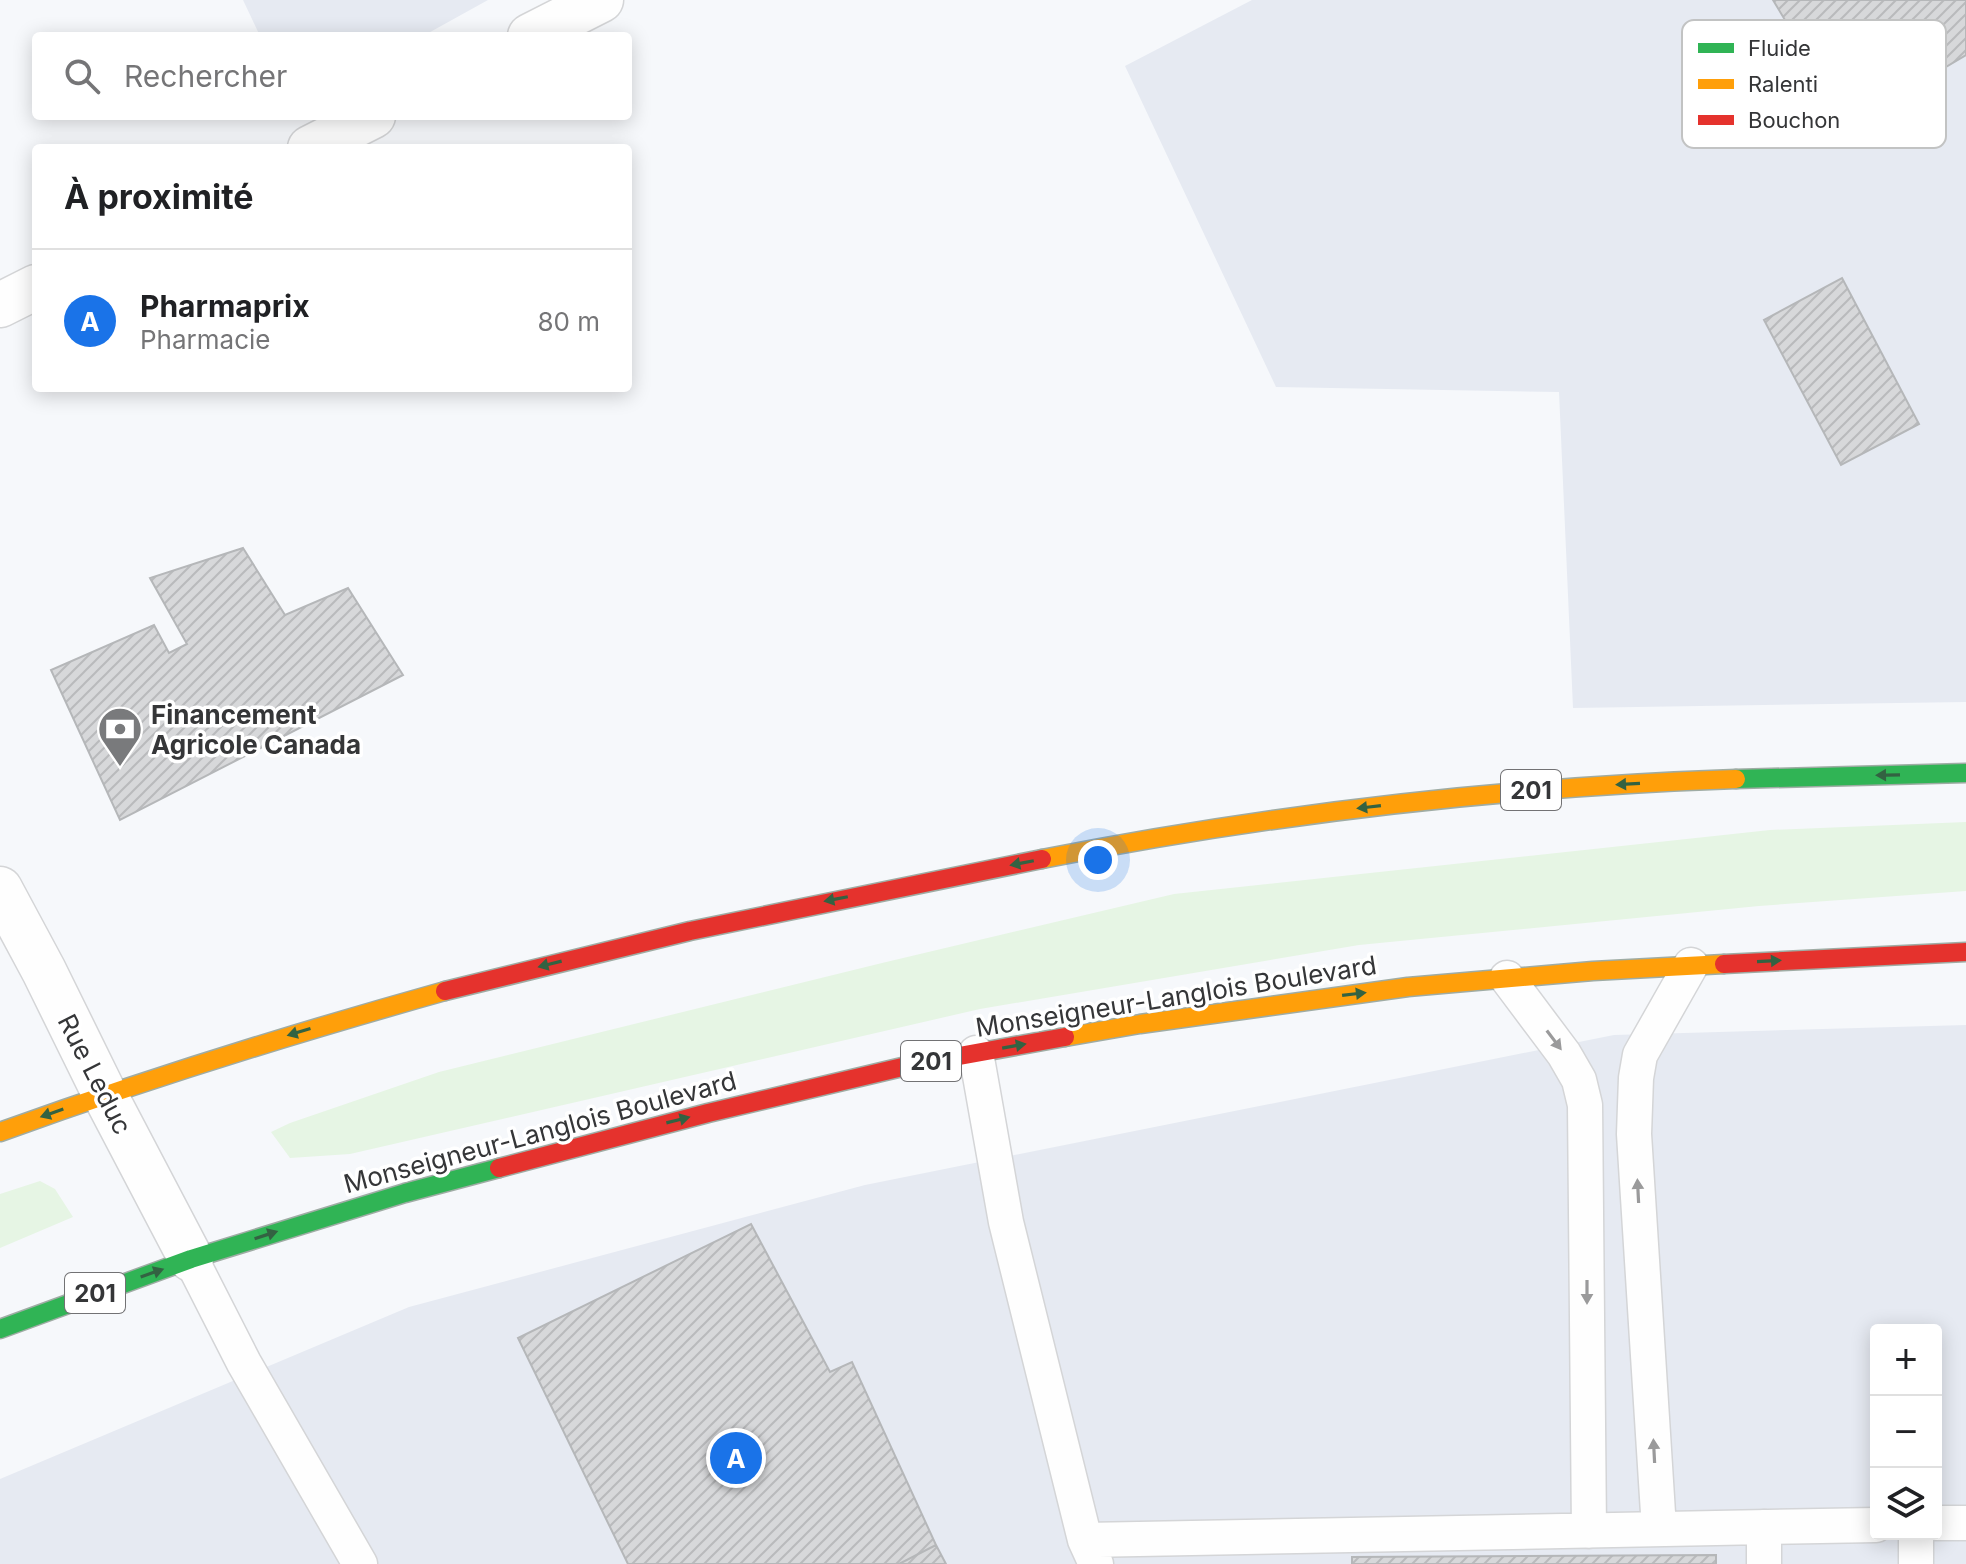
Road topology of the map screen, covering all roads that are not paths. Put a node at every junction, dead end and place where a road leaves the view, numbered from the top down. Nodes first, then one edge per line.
1 (601, 0) edge
2 (538, 32) edge
3 (365, 120) edge
4 (318, 144) edge
5 (32, 289) edge
6 (0, 305) edge
7 (1966, 773) edge
8 (0, 889) edge
9 (1966, 952) edge
10 (1691, 965) junction
11 (1507, 978) junction
12 (976, 1053) junction
13 (105, 1095) junction
14 (0, 1132) edge
15 (191, 1259) junction
16 (0, 1329) edge
17 (1942, 1523) edge
18 (1966, 1523) edge
19 (1870, 1525) edge
20 (1764, 1527) junction
21 (1659, 1529) junction
22 (1589, 1531) junction
23 (1916, 1540) edge
24 (1091, 1552) edge
25 (360, 1564) edge
26 (1764, 1564) edge
27 (1916, 1564) edge

1 - 2 street
3 - 4 street
5 - 6 street
7 -> 13 highway, 201
8 - 13 street, Rue Leduc
10 -> 9 highway, Monseigneur-Langlois Boulevard / 201
10 - 11 highway, Monseigneur-Langlois Boulevard / 201
21 -> 10 lane
12 -> 11 highway, Monseigneur-Langlois Boulevard / 201
11 -> 22 lane
15 -> 12 highway, Monseigneur-Langlois Boulevard / 201
12 - 24 lane
13 -> 14 highway, 201
13 - 15 street, Rue Leduc
16 -> 15 highway, Monseigneur-Langlois Boulevard / 201
15 - 25 lane
17 - 18 lane
19 - 20 lane
20 - 21 lane
20 - 26 lane
21 - 22 lane
22 - 24 lane
23 - 27 lane

